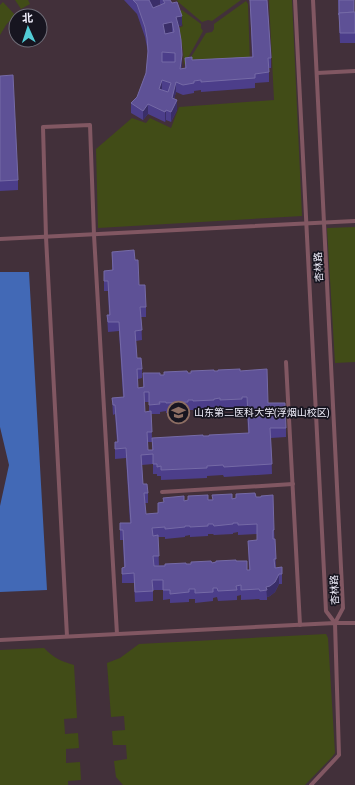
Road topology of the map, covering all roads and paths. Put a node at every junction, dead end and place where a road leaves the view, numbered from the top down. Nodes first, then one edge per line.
1 (295, 0) edge
2 (313, 0) edge
3 (355, 71) edge
4 (317, 73) junction
5 (355, 221) edge
6 (324, 223) junction
7 (306, 224) junction
8 (94, 235) junction
9 (46, 237) junction
10 (0, 239) edge
11 (286, 362) dead end
12 (293, 484) junction
13 (162, 492) dead end
14 (355, 623) edge
15 (335, 624) junction
16 (300, 625) junction
17 (117, 634) junction
18 (67, 636) junction
19 (0, 640) edge
20 (311, 785) edge

1 - 7 lane, 杏林路
2 - 4 lane, 杏林路
3 - 4 lane
4 - 6 lane, 杏林路
5 - 6 lane
6 - 7 lane
6 - 15 lane, 杏林路
7 - 8 lane
7 - 15 lane, 杏林路
8 - 9 lane
8 - 9 lane
8 - 17 lane
9 - 10 lane
9 - 18 lane
11 - 12 lane
12 - 13 lane
12 - 16 lane
14 - 15 lane
15 - 16 lane
15 - 20 lane
16 - 17 lane
17 - 18 lane
18 - 19 lane

